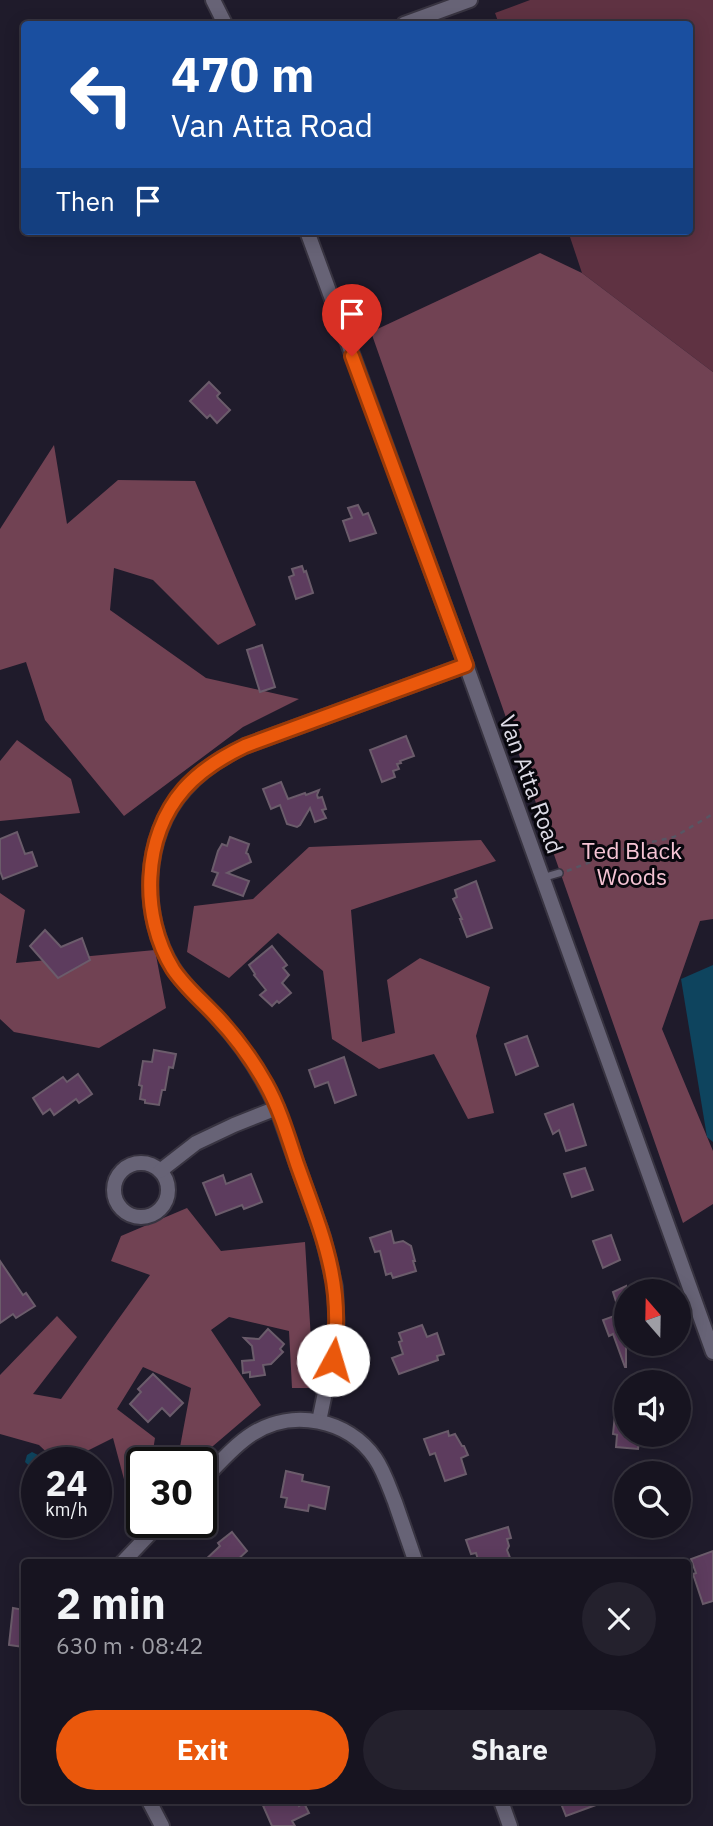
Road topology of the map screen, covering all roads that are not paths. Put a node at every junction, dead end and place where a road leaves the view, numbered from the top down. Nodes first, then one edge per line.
1 (214, 0) edge
2 (470, 0) edge
3 (224, 21) edge
4 (412, 21) edge
5 (307, 235) edge
6 (466, 665) junction
7 (559, 873) road end
8 (542, 879) junction
9 (277, 1108) junction
10 (160, 1171) dead end
11 (713, 1352) edge
12 (319, 1421) junction
13 (217, 1466) edge
14 (146, 1538) edge
15 (126, 1559) edge
16 (415, 1559) edge
17 (151, 1804) edge
18 (502, 1804) edge
19 (162, 1826) edge
20 (510, 1826) edge

1 - 3 street
2 - 4 street
5 - 6 street, Van Atta Road
6 - 8 street, Van Atta Road
6 - 9 street
7 - 8 lane
8 - 11 street, Van Atta Road
9 - 10 street
9 - 12 street
12 - 13 street
12 - 16 street
14 - 15 street
17 - 19 street
18 - 20 street

